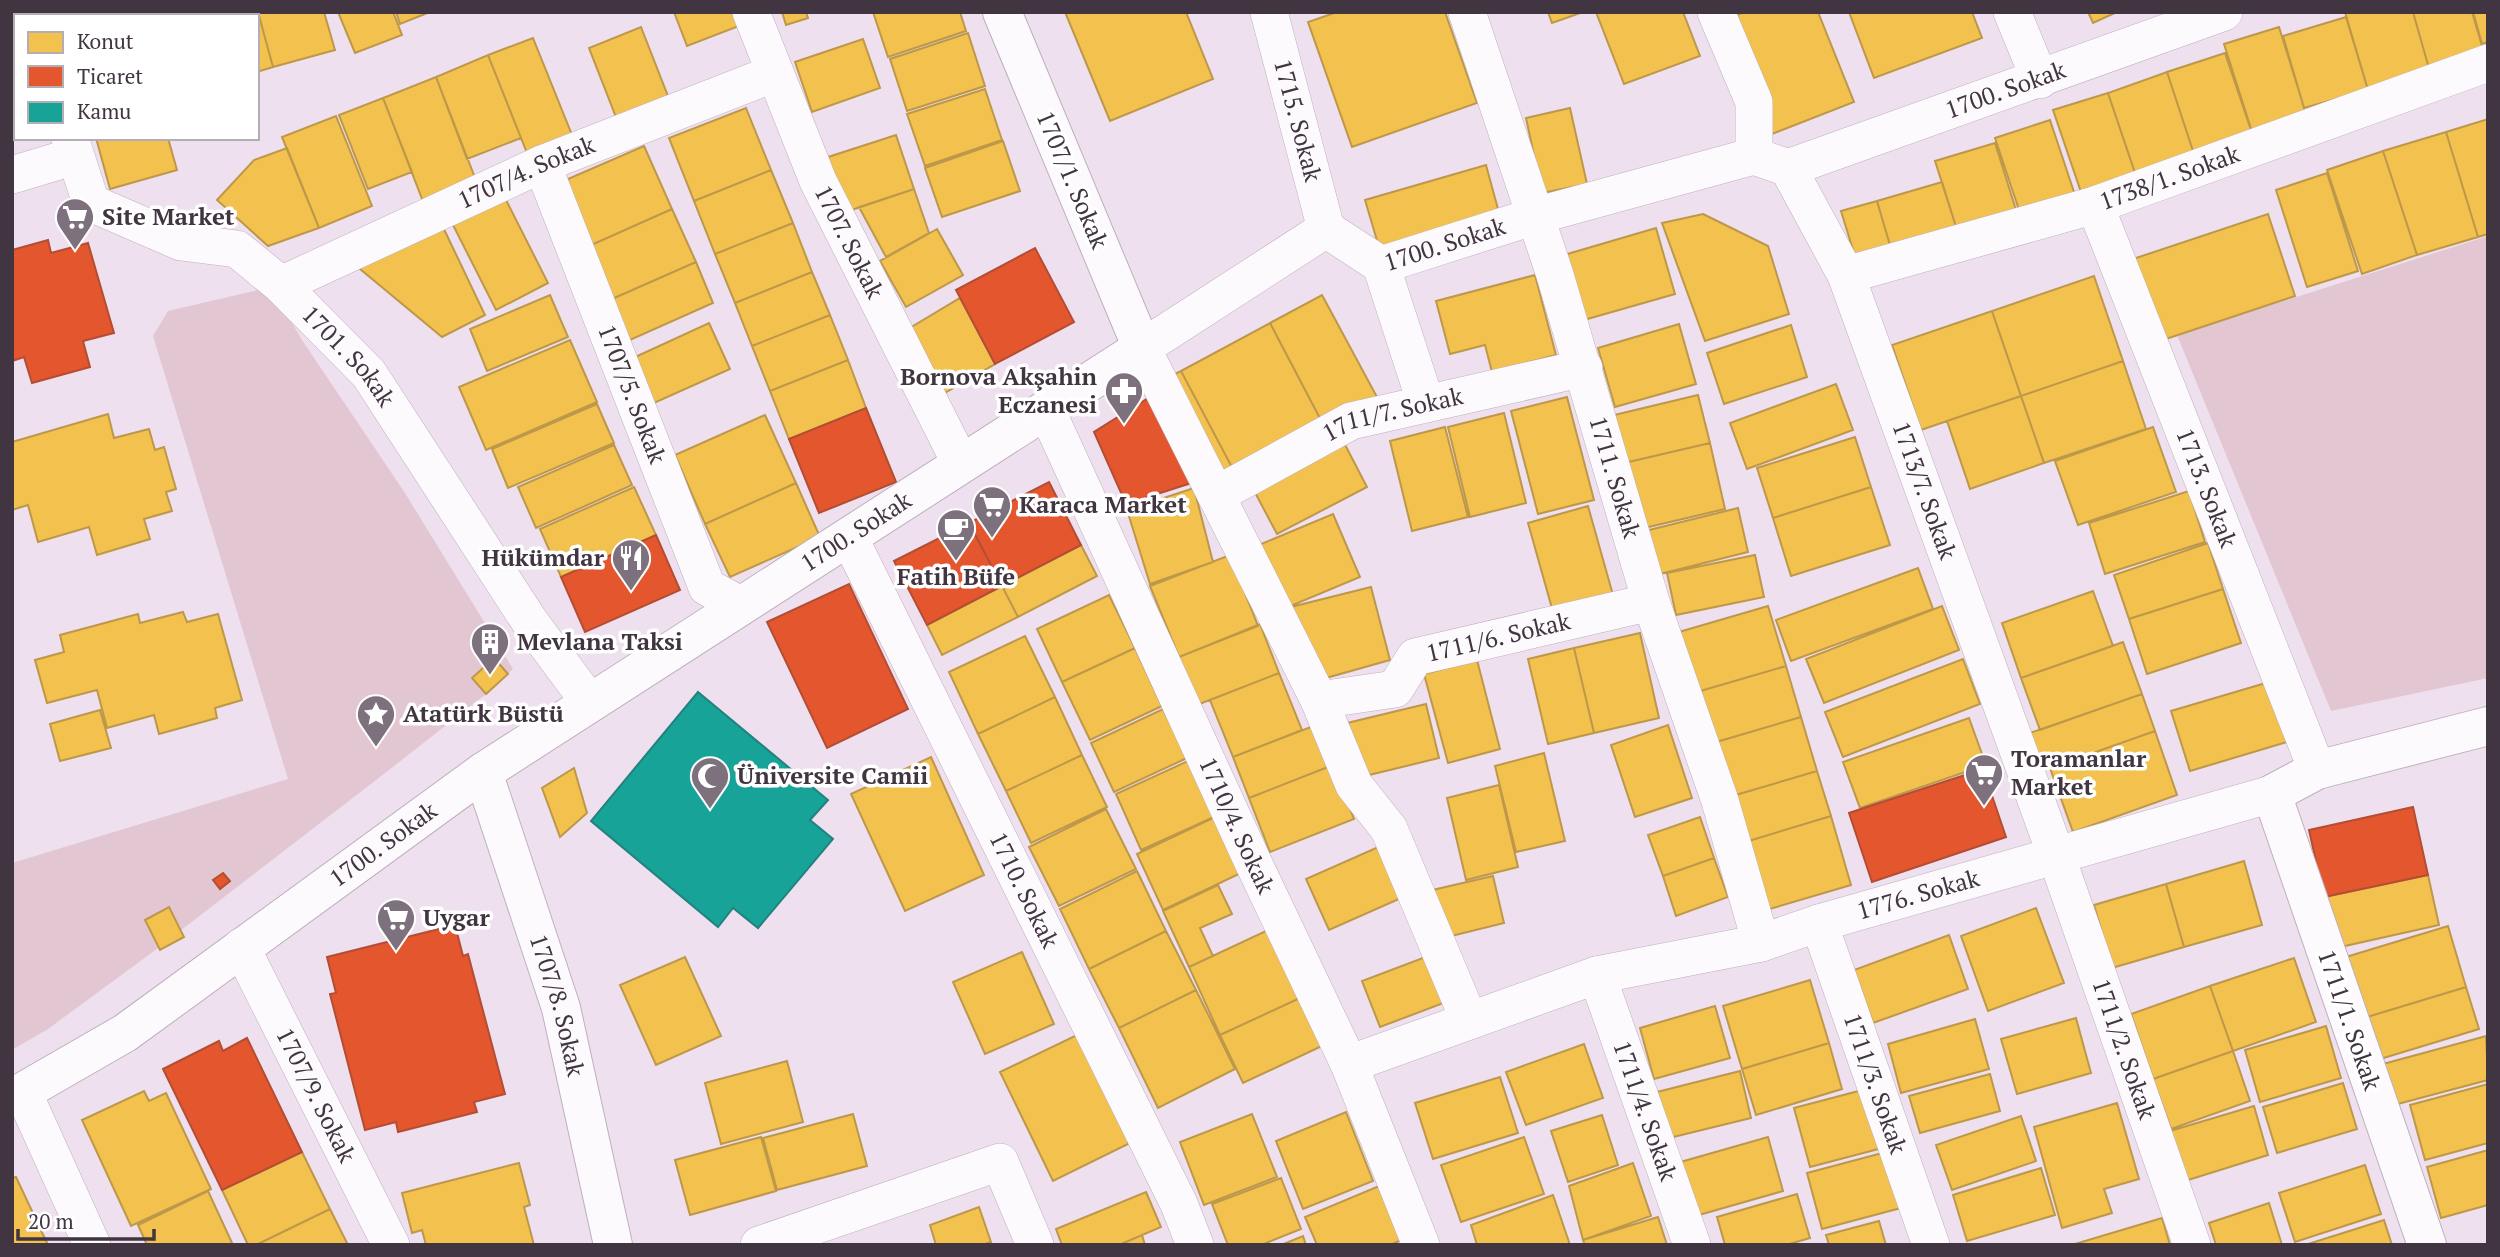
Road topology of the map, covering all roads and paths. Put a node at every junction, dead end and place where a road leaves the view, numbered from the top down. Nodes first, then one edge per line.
1 (751, 12) edge
2 (1002, 12) edge
3 (1269, 12) edge
4 (1467, 12) edge
5 (1716, 12) edge
6 (2012, 12) edge
7 (2224, 12) edge
8 (2488, 64) edge
9 (775, 73) junction
10 (2040, 80) junction
11 (72, 147) edge
12 (1754, 156) junction
13 (542, 164) junction
14 (1788, 168) junction
15 (12, 174) edge
16 (2095, 205) junction
17 (1535, 216) junction
18 (1326, 229) junction
19 (1381, 265) junction
20 (1846, 275) junction
21 (281, 285) junction
22 (1142, 348) junction
23 (1584, 368) junction
24 (1426, 404) junction
25 (1046, 409) junction
26 (961, 464) junction
27 (1216, 495) junction
28 (849, 537) junction
29 (1651, 602) junction
30 (740, 605) junction
31 (1320, 701) junction
32 (590, 703) junction
33 (2488, 726) edge
34 (2317, 770) junction
35 (483, 772) junction
36 (2272, 794) junction
37 (2056, 855) junction
38 (1819, 923) junction
39 (1761, 943) junction
40 (241, 947) junction
41 (1597, 975) junction
42 (1469, 1020) junction
43 (1349, 1064) junction
44 (18, 1095) edge
45 (92, 1245) edge
46 (391, 1245) edge
47 (613, 1245) edge
48 (759, 1245) edge
49 (1035, 1245) edge
50 (1195, 1245) edge
51 (1421, 1245) edge
52 (1692, 1245) edge
53 (1931, 1245) edge
54 (2192, 1245) edge
55 (2427, 1245) edge

1 - 9 street, 1707. Sokak
2 - 22 street, 1707/1. Sokak
3 - 18 street, 1715. Sokak
4 - 17 street, 1711. Sokak
5 - 12 street
6 - 10 street
7 - 10 street, 1700. Sokak
8 - 16 street, 1738/1. Sokak
9 - 13 street, 1707/4. Sokak
9 - 26 street, 1707. Sokak
10 - 14 street, 1700. Sokak
11 - 15 street, 1701. Sokak
11 - 21 street, 1701. Sokak
12 - 14 street
12 - 17 street, 1700. Sokak
13 - 21 street, 1707/4. Sokak
13 - 30 street, 1707/5. Sokak
14 - 20 street, 1713/7. Sokak
16 - 20 street, 1738/1. Sokak
16 - 34 street, 1713. Sokak
17 - 19 street, 1700. Sokak
17 - 23 street, 1711. Sokak
18 - 19 street, 1700. Sokak
18 - 22 street, 1700. Sokak
19 - 24 street
20 - 37 street, 1713/7. Sokak
21 - 32 street, 1701. Sokak
22 - 25 street, 1700. Sokak
22 - 27 street
23 - 24 street, 1711/7. Sokak
23 - 29 street, 1711. Sokak
24 - 27 street, 1711/7. Sokak
25 - 26 street, 1700. Sokak
25 - 43 street, 1710/4. Sokak
26 - 28 street, 1700. Sokak
27 - 31 street
28 - 30 street, 1700. Sokak
28 - 50 street, 1710. Sokak
29 - 31 street, 1711/6. Sokak
29 - 39 street, 1711. Sokak
30 - 32 street, 1700. Sokak
31 - 42 street
32 - 35 street, 1700. Sokak
33 - 34 street, 1776. Sokak
34 - 36 street, 1776. Sokak
35 - 40 street, 1700. Sokak
35 - 47 street, 1707/8. Sokak
36 - 37 street, 1776. Sokak
36 - 55 street, 1711/1. Sokak
37 - 38 street, 1776. Sokak
37 - 54 street, 1711/2. Sokak
38 - 39 street, 1776. Sokak
38 - 53 street, 1711/3. Sokak
39 - 41 street, 1776. Sokak
40 - 44 street, 1700. Sokak
40 - 46 street, 1707/9. Sokak
41 - 42 street, 1776. Sokak
41 - 52 street, 1711/4. Sokak
42 - 43 street, 1776. Sokak
43 - 51 street, 1710/4. Sokak
44 - 45 street
48 - 49 street

